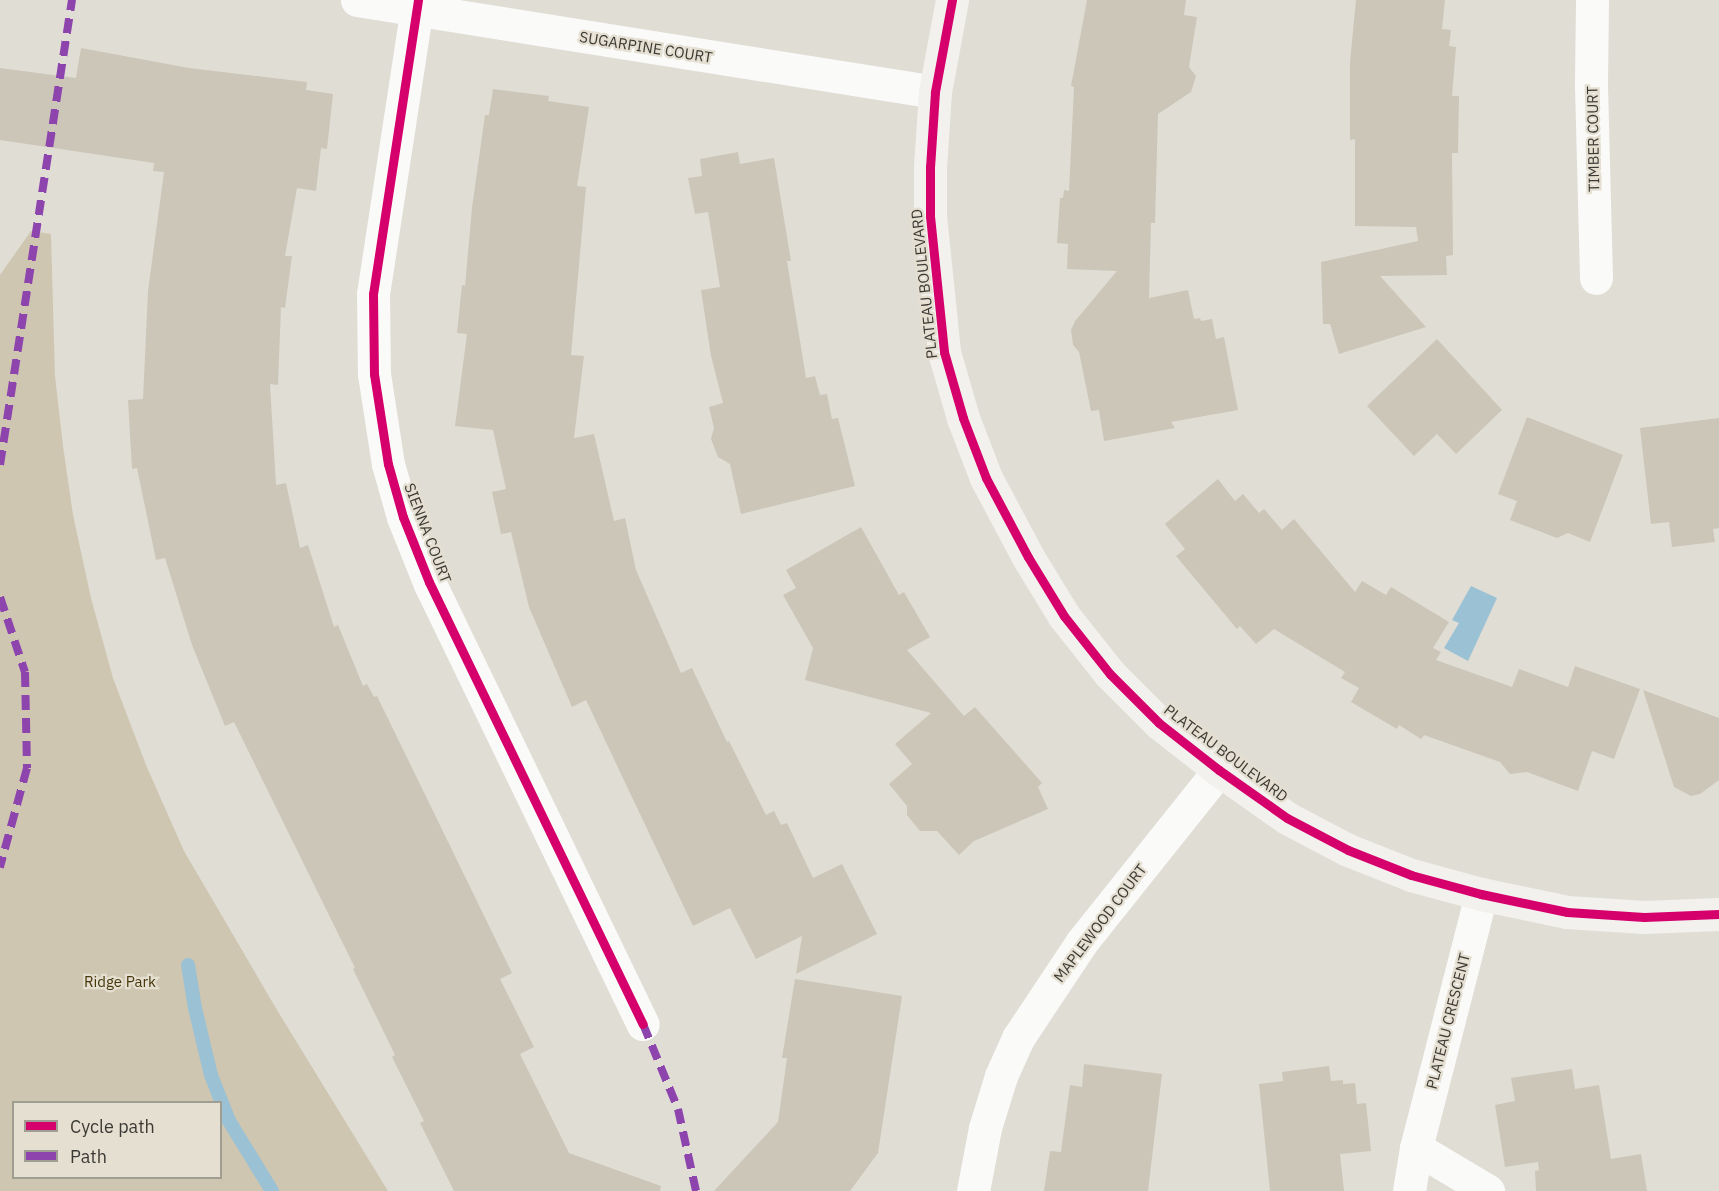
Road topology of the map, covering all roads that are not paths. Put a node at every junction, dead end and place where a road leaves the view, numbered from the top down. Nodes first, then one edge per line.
1 (357, 0) edge
2 (952, 0) edge
3 (1592, 0) edge
4 (417, 5) edge
5 (935, 92) junction
6 (1596, 278) dead end
7 (1219, 770) junction
8 (1481, 894) junction
9 (1719, 914) edge
10 (643, 1024) dead end
11 (1416, 1148) junction
12 (973, 1191) edge
13 (1409, 1191) edge
14 (1488, 1191) edge

1 - 4 street, SUGARPINE COURT
2 - 5 street, PLATEAU BOULEVARD
3 - 6 street, TIMBER COURT
4 - 5 street, SUGARPINE COURT
4 - 10 street, SIENNA COURT
5 - 7 street, PLATEAU BOULEVARD
7 - 8 street, PLATEAU BOULEVARD
7 - 12 street, MAPLEWOOD COURT
8 - 9 street, PLATEAU BOULEVARD
8 - 11 street, PLATEAU CRESCENT
11 - 13 street, PLATEAU CRESCENT
11 - 14 street

